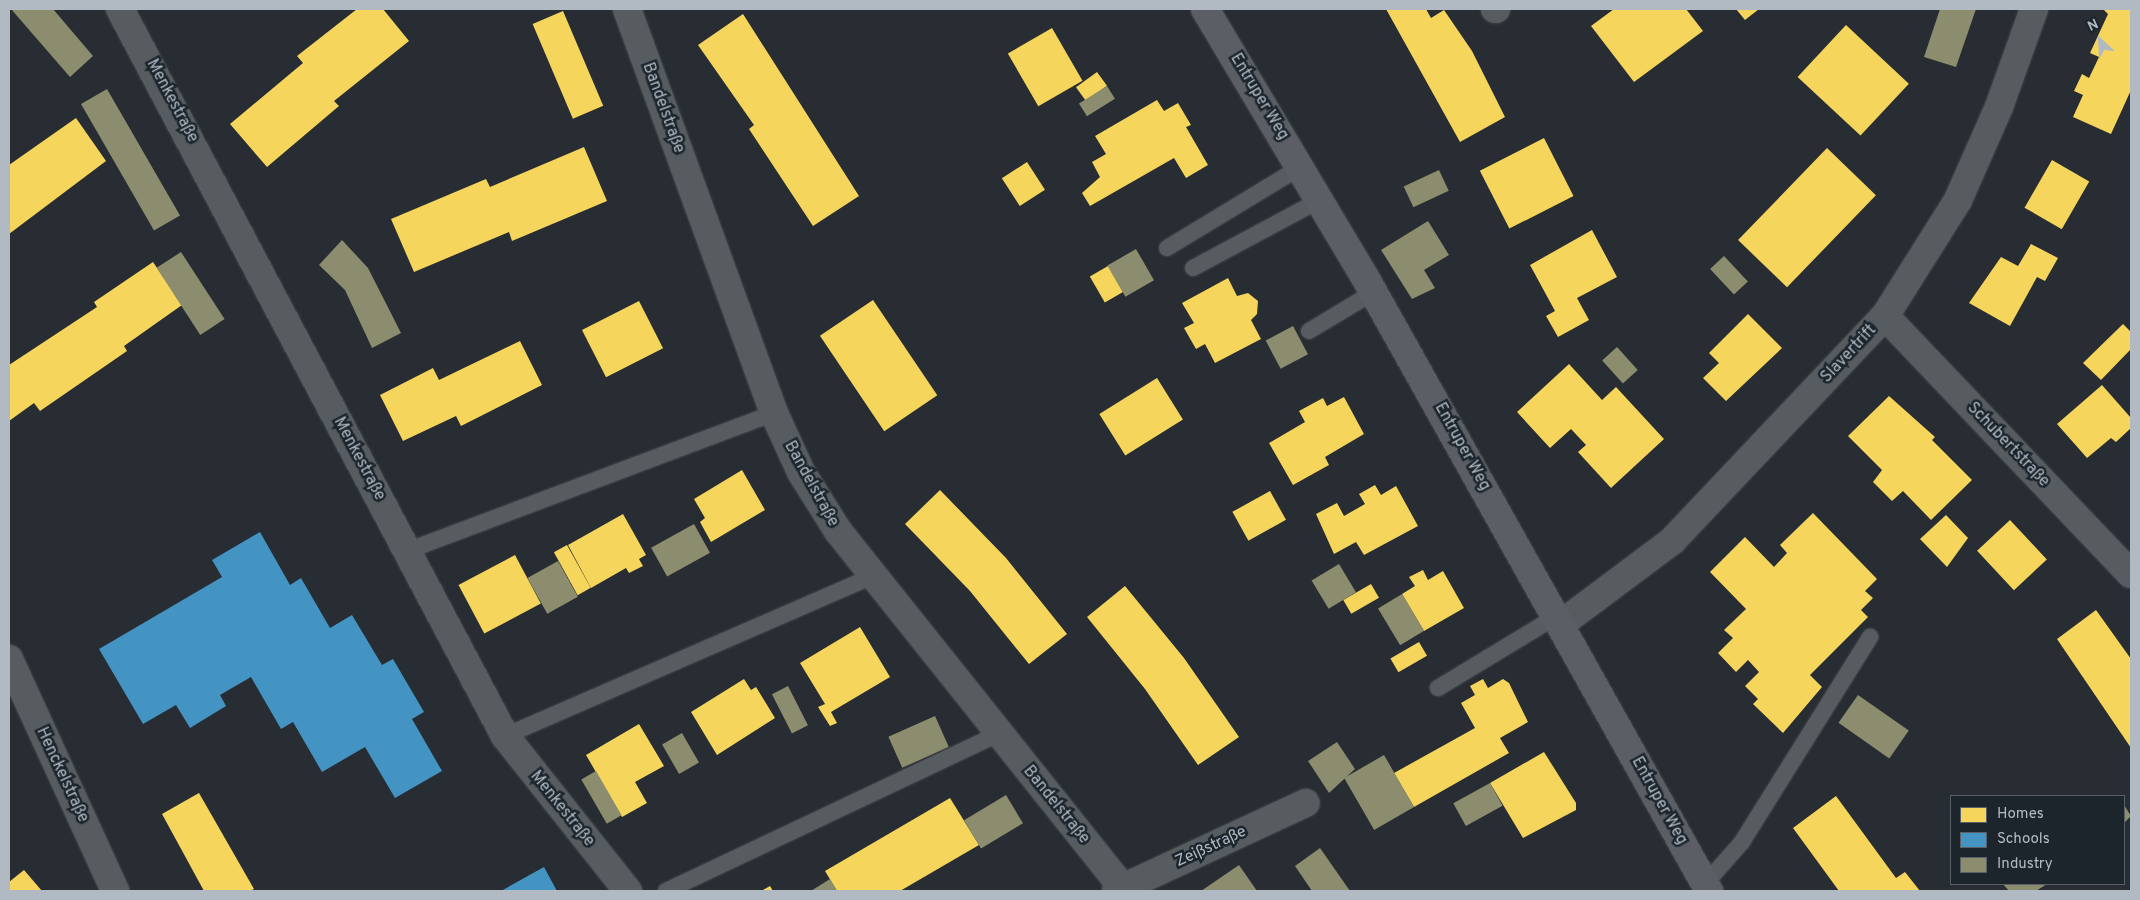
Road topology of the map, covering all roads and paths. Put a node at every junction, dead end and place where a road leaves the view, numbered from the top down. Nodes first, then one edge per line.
1 (120, 9) edge
2 (627, 9) edge
3 (1205, 9) edge
4 (2034, 9) edge
5 (1301, 167) junction
6 (1320, 200) junction
7 (1166, 248) dead end
8 (1193, 268) dead end
9 (1374, 292) junction
10 (1886, 316) junction
11 (1309, 331) dead end
12 (774, 413) junction
13 (407, 551) junction
14 (2131, 574) edge
15 (876, 575) junction
16 (1559, 620) junction
17 (1870, 637) dead end
18 (9, 659) edge
19 (1438, 688) dead end
20 (998, 734) junction
21 (505, 736) junction
22 (1306, 803) dead end
23 (1707, 888) edge
24 (1119, 889) edge
25 (115, 891) edge
26 (628, 891) edge
27 (666, 891) edge

1 - 13 street, Menkestraße
2 - 12 street, Bandelstraße
3 - 5 main road, Entruper Weg
4 - 10 street, Slavertrift
5 - 6 main road, Entruper Weg
5 - 7 lane
6 - 8 lane
6 - 9 main road, Entruper Weg
9 - 11 lane
9 - 16 main road, Entruper Weg
10 - 14 street, Schubertstraße
10 - 16 street, Slavertrift
12 - 13 lane
12 - 15 street, Bandelstraße
13 - 21 street, Menkestraße
15 - 20 street, Bandelstraße
15 - 21 lane
16 - 19 lane
16 - 23 main road, Entruper Weg
17 - 23 lane
18 - 25 street, Henckelstraße
20 - 24 street, Bandelstraße
20 - 27 lane
21 - 26 street, Menkestraße
22 - 24 street, Zeißstraße

